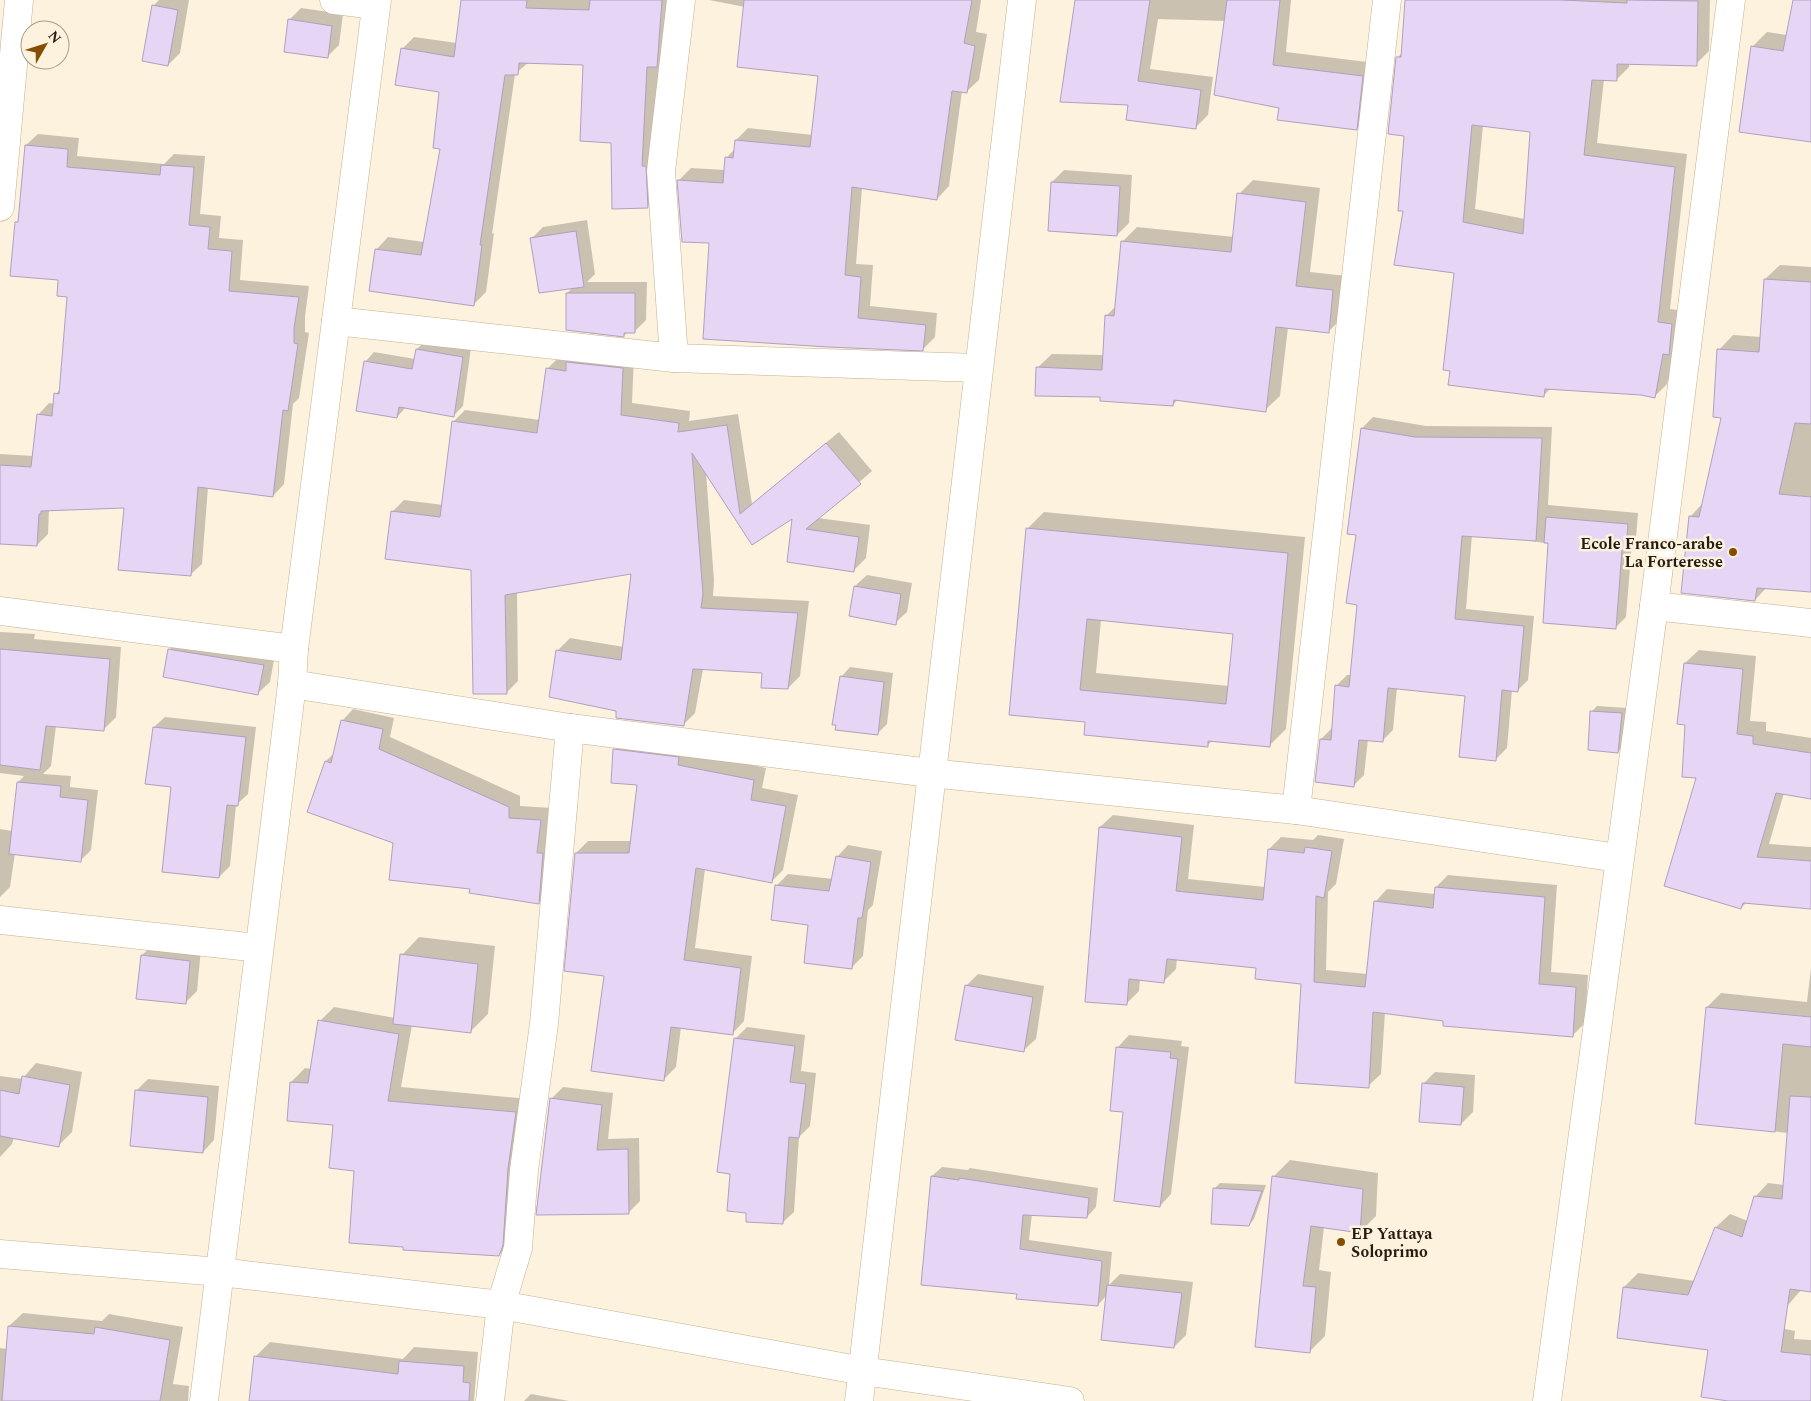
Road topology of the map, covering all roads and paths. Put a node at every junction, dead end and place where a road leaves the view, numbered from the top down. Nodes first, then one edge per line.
1 (19, 0) edge
2 (334, 0) edge
3 (681, 0) edge
4 (1022, 0) edge
5 (1387, 0) edge
6 (1731, 0) edge
7 (377, 2) edge
8 (0, 207) edge
9 (336, 321) junction
10 (674, 358) junction
11 (978, 368) junction
12 (1654, 606) junction
13 (0, 612) edge
14 (1811, 623) edge
15 (294, 649) junction
16 (292, 684) junction
17 (570, 728) junction
18 (930, 773) junction
19 (1296, 810) junction
20 (1618, 858) junction
21 (0, 920) edge
22 (258, 948) junction
23 (0, 1254) edge
24 (220, 1272) junction
25 (501, 1305) junction
26 (863, 1371) junction
27 (204, 1401) edge
28 (490, 1401) edge
29 (859, 1401) edge
30 (1070, 1401) edge
31 (1547, 1401) edge

1 - 8 street
2 - 7 street
3 - 10 street
4 - 11 street
5 - 19 street
6 - 12 street
7 - 9 street
9 - 10 street
9 - 15 street
10 - 11 street
11 - 18 street
12 - 14 street
12 - 20 street
13 - 15 street
15 - 16 street
16 - 17 street
16 - 22 street
17 - 18 street
17 - 25 street
18 - 19 street
18 - 26 street
19 - 20 street
20 - 31 street
21 - 22 street
22 - 24 street
23 - 24 street
24 - 25 street
24 - 27 street
25 - 26 street
25 - 28 street
26 - 29 street
26 - 30 street

